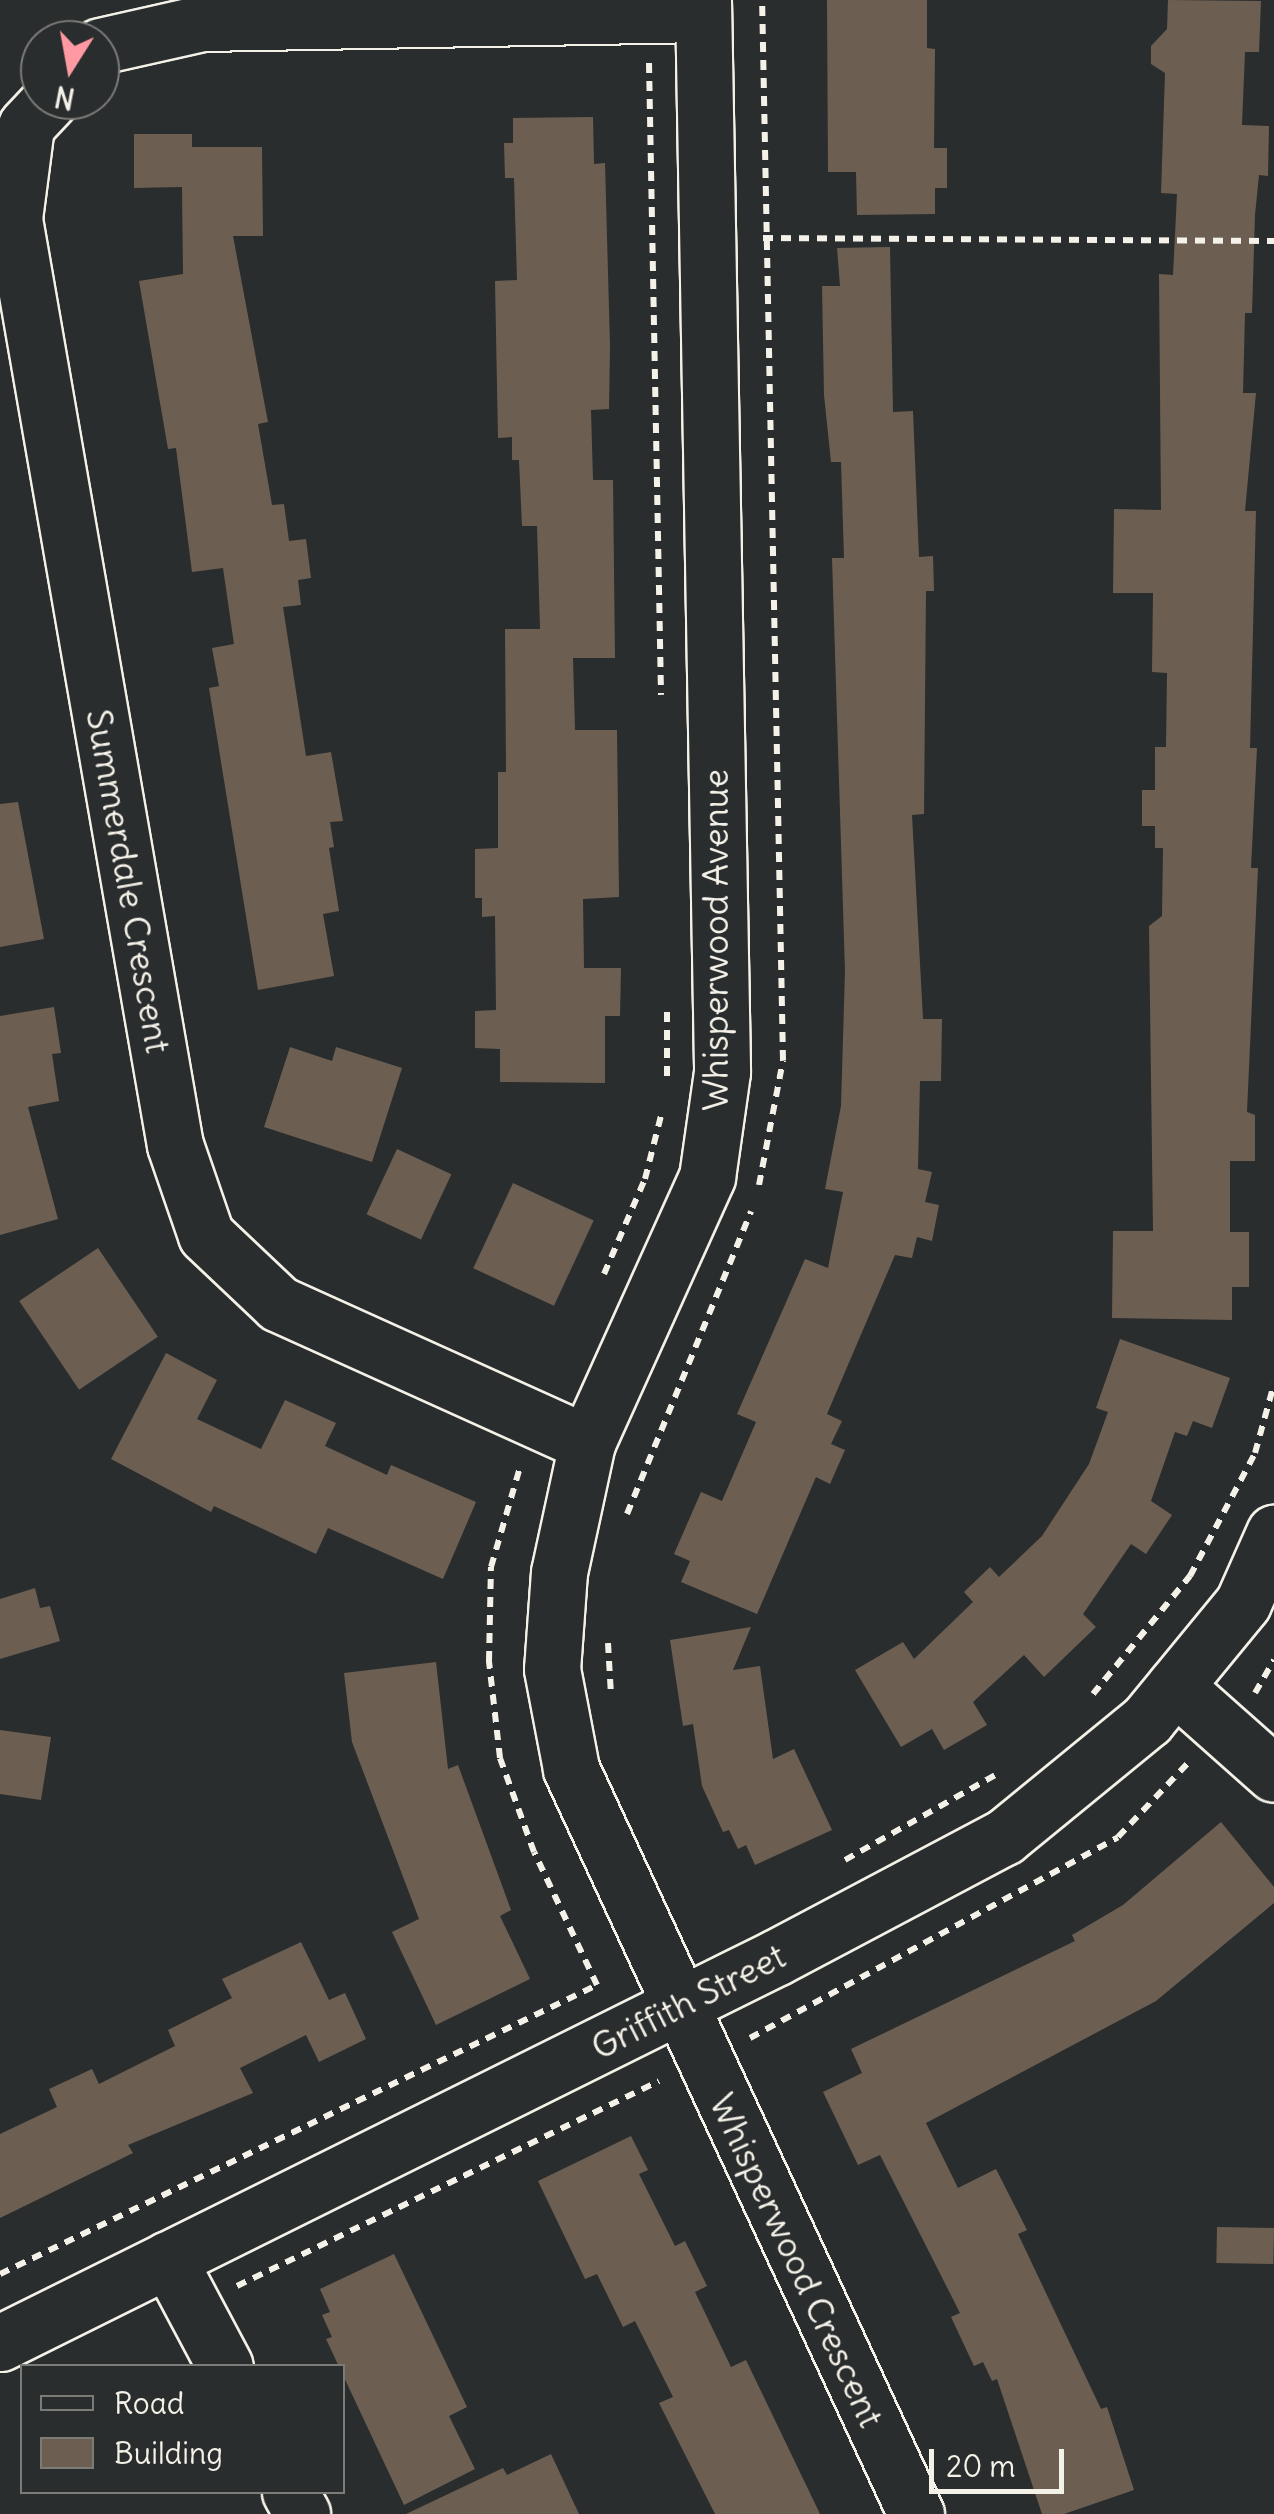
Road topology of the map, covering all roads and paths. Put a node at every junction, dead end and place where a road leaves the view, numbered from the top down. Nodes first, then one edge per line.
1 (762, 0) edge
2 (703, 7) edge
3 (120, 41) edge
4 (649, 60) dead end
5 (32, 120) edge
6 (763, 238) junction
7 (1274, 241) edge
8 (661, 715) dead end
9 (666, 992) dead end
10 (667, 1090) dead end
11 (663, 1108) dead end
12 (600, 1282) dead end
13 (1274, 1384) edge
14 (587, 1443) junction
15 (522, 1460) dead end
16 (1274, 1533) edge
17 (620, 1534) dead end
18 (606, 1626) dead end
19 (1274, 1660) edge
20 (1175, 1686) junction
21 (612, 1700) dead end
22 (1086, 1701) dead end
23 (1263, 1706) dead end
24 (998, 1773) dead end
25 (1274, 1774) edge
26 (830, 1868) dead end
27 (679, 2006) junction
28 (666, 2095) dead end
29 (168, 2259) junction
30 (0, 2274) edge
31 (222, 2293) dead end
32 (0, 2342) edge
33 (223, 2364) edge
34 (916, 2514) edge

1 - 6 path
2 - 3 street
2 - 14 street, Whisperwood Avenue
4 - 8 path
5 - 14 street, Summerdale Crescent
6 - 7 path
6 - 17 path
9 - 10 path
11 - 12 path
13 - 22 path
14 - 27 street, Whisperwood Avenue
15 - 30 path
16 - 20 street, Griffith Street
18 - 21 path
19 - 23 path
20 - 25 street
20 - 27 street, Griffith Street
24 - 26 path
27 - 29 street, Griffith Street
27 - 34 street, Whisperwood Crescent
28 - 31 path
29 - 32 street, Griffith Street
29 - 33 street

